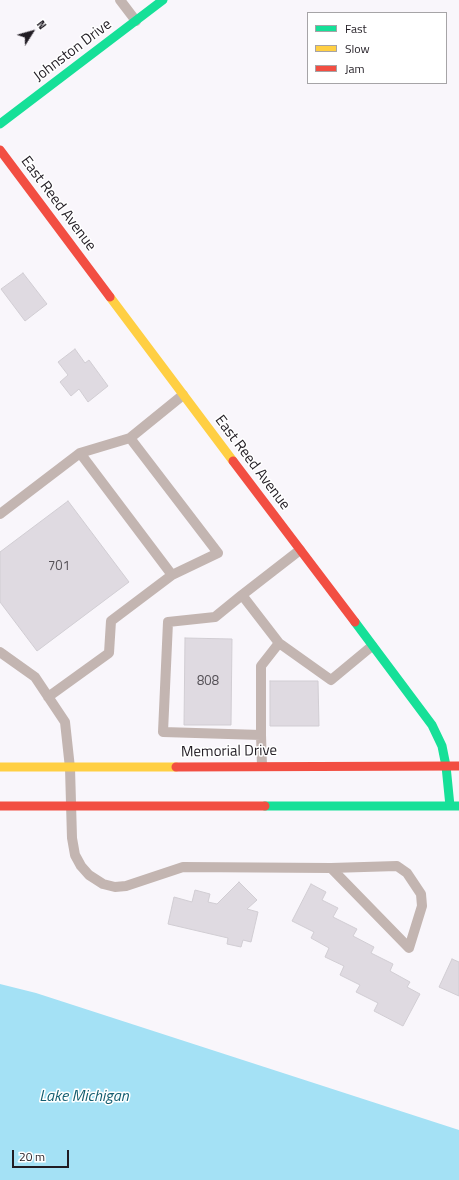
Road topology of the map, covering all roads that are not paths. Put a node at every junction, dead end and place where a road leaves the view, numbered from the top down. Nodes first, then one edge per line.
1 (120, 0) edge
2 (164, 0) edge
3 (136, 21) junction
4 (0, 124) edge
5 (0, 150) edge
6 (183, 395) junction
7 (130, 438) junction
8 (80, 453) junction
9 (0, 514) edge
10 (300, 550) junction
11 (172, 575) junction
12 (242, 595) junction
13 (279, 644) junction
14 (372, 646) junction
15 (0, 652) edge
16 (48, 697) junction
17 (261, 735) junction
18 (262, 766) junction
19 (446, 766) junction
20 (459, 766) edge
21 (0, 767) edge
22 (70, 768) junction
23 (0, 806) edge
24 (454, 806) edge
25 (70, 807) junction
26 (331, 868) junction

1 - 3 lane
2 - 3 street, Johnston Drive
3 - 4 street, Johnston Drive
5 - 6 street, East Reed Avenue
6 - 7 lane
6 - 10 street, East Reed Avenue
7 - 8 lane
7 - 11 lane
8 - 9 lane
8 - 11 lane
10 - 12 lane
10 - 14 street, East Reed Avenue
11 - 16 lane
12 - 13 lane
12 - 17 lane
13 - 14 lane
13 - 17 lane
14 - 19 street, East Reed Avenue
15 - 16 lane
16 - 22 lane
17 - 18 lane
18 - 19 street, Memorial Drive
18 - 22 street, Memorial Drive
19 - 20 street, Memorial Drive
19 - 24 street, East Reed Avenue
21 - 22 street, Memorial Drive
22 - 25 lane
23 - 25 street
24 - 25 street
25 - 26 lane
26 - 26 lane

